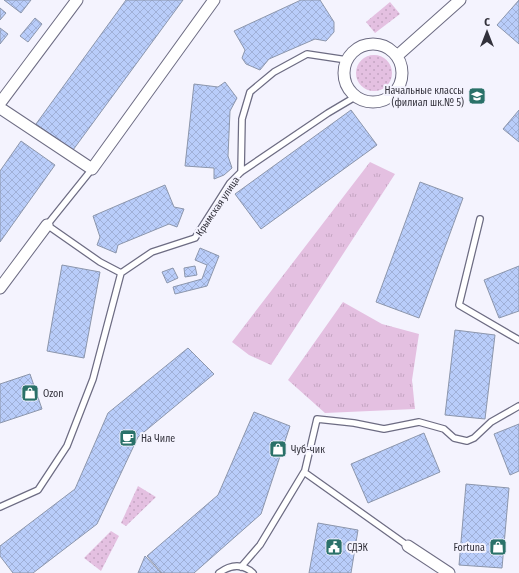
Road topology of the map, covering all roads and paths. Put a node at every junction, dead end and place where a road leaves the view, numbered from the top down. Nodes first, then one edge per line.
1 (77, 0) edge
2 (214, 0) edge
3 (460, 0) edge
4 (397, 56) junction
5 (347, 60) junction
6 (355, 97) junction
7 (0, 103) edge
8 (0, 108) edge
9 (92, 169) junction
10 (241, 172) junction
11 (480, 219) dead end
12 (47, 226) junction
13 (121, 273) junction
14 (0, 288) edge
15 (519, 340) edge
16 (519, 406) edge
17 (305, 470) dead end
18 (0, 507) edge
19 (408, 546) joint
20 (241, 566) junction
21 (219, 573) edge
22 (253, 573) edge
23 (449, 573) edge

1 - 7 street
2 - 9 street
3 - 4 street
4 - 5 street
4 - 6 street
5 - 6 street
5 - 10 lane, Крымская улица
6 - 10 lane, Крымская улица
8 - 9 street
9 - 12 lane
10 - 13 lane, Крымская улица
11 - 15 lane
12 - 13 lane
12 - 14 street
13 - 18 lane
16 - 17 lane
19 - 20 lane
19 - 23 street
20 - 21 lane
20 - 22 lane

